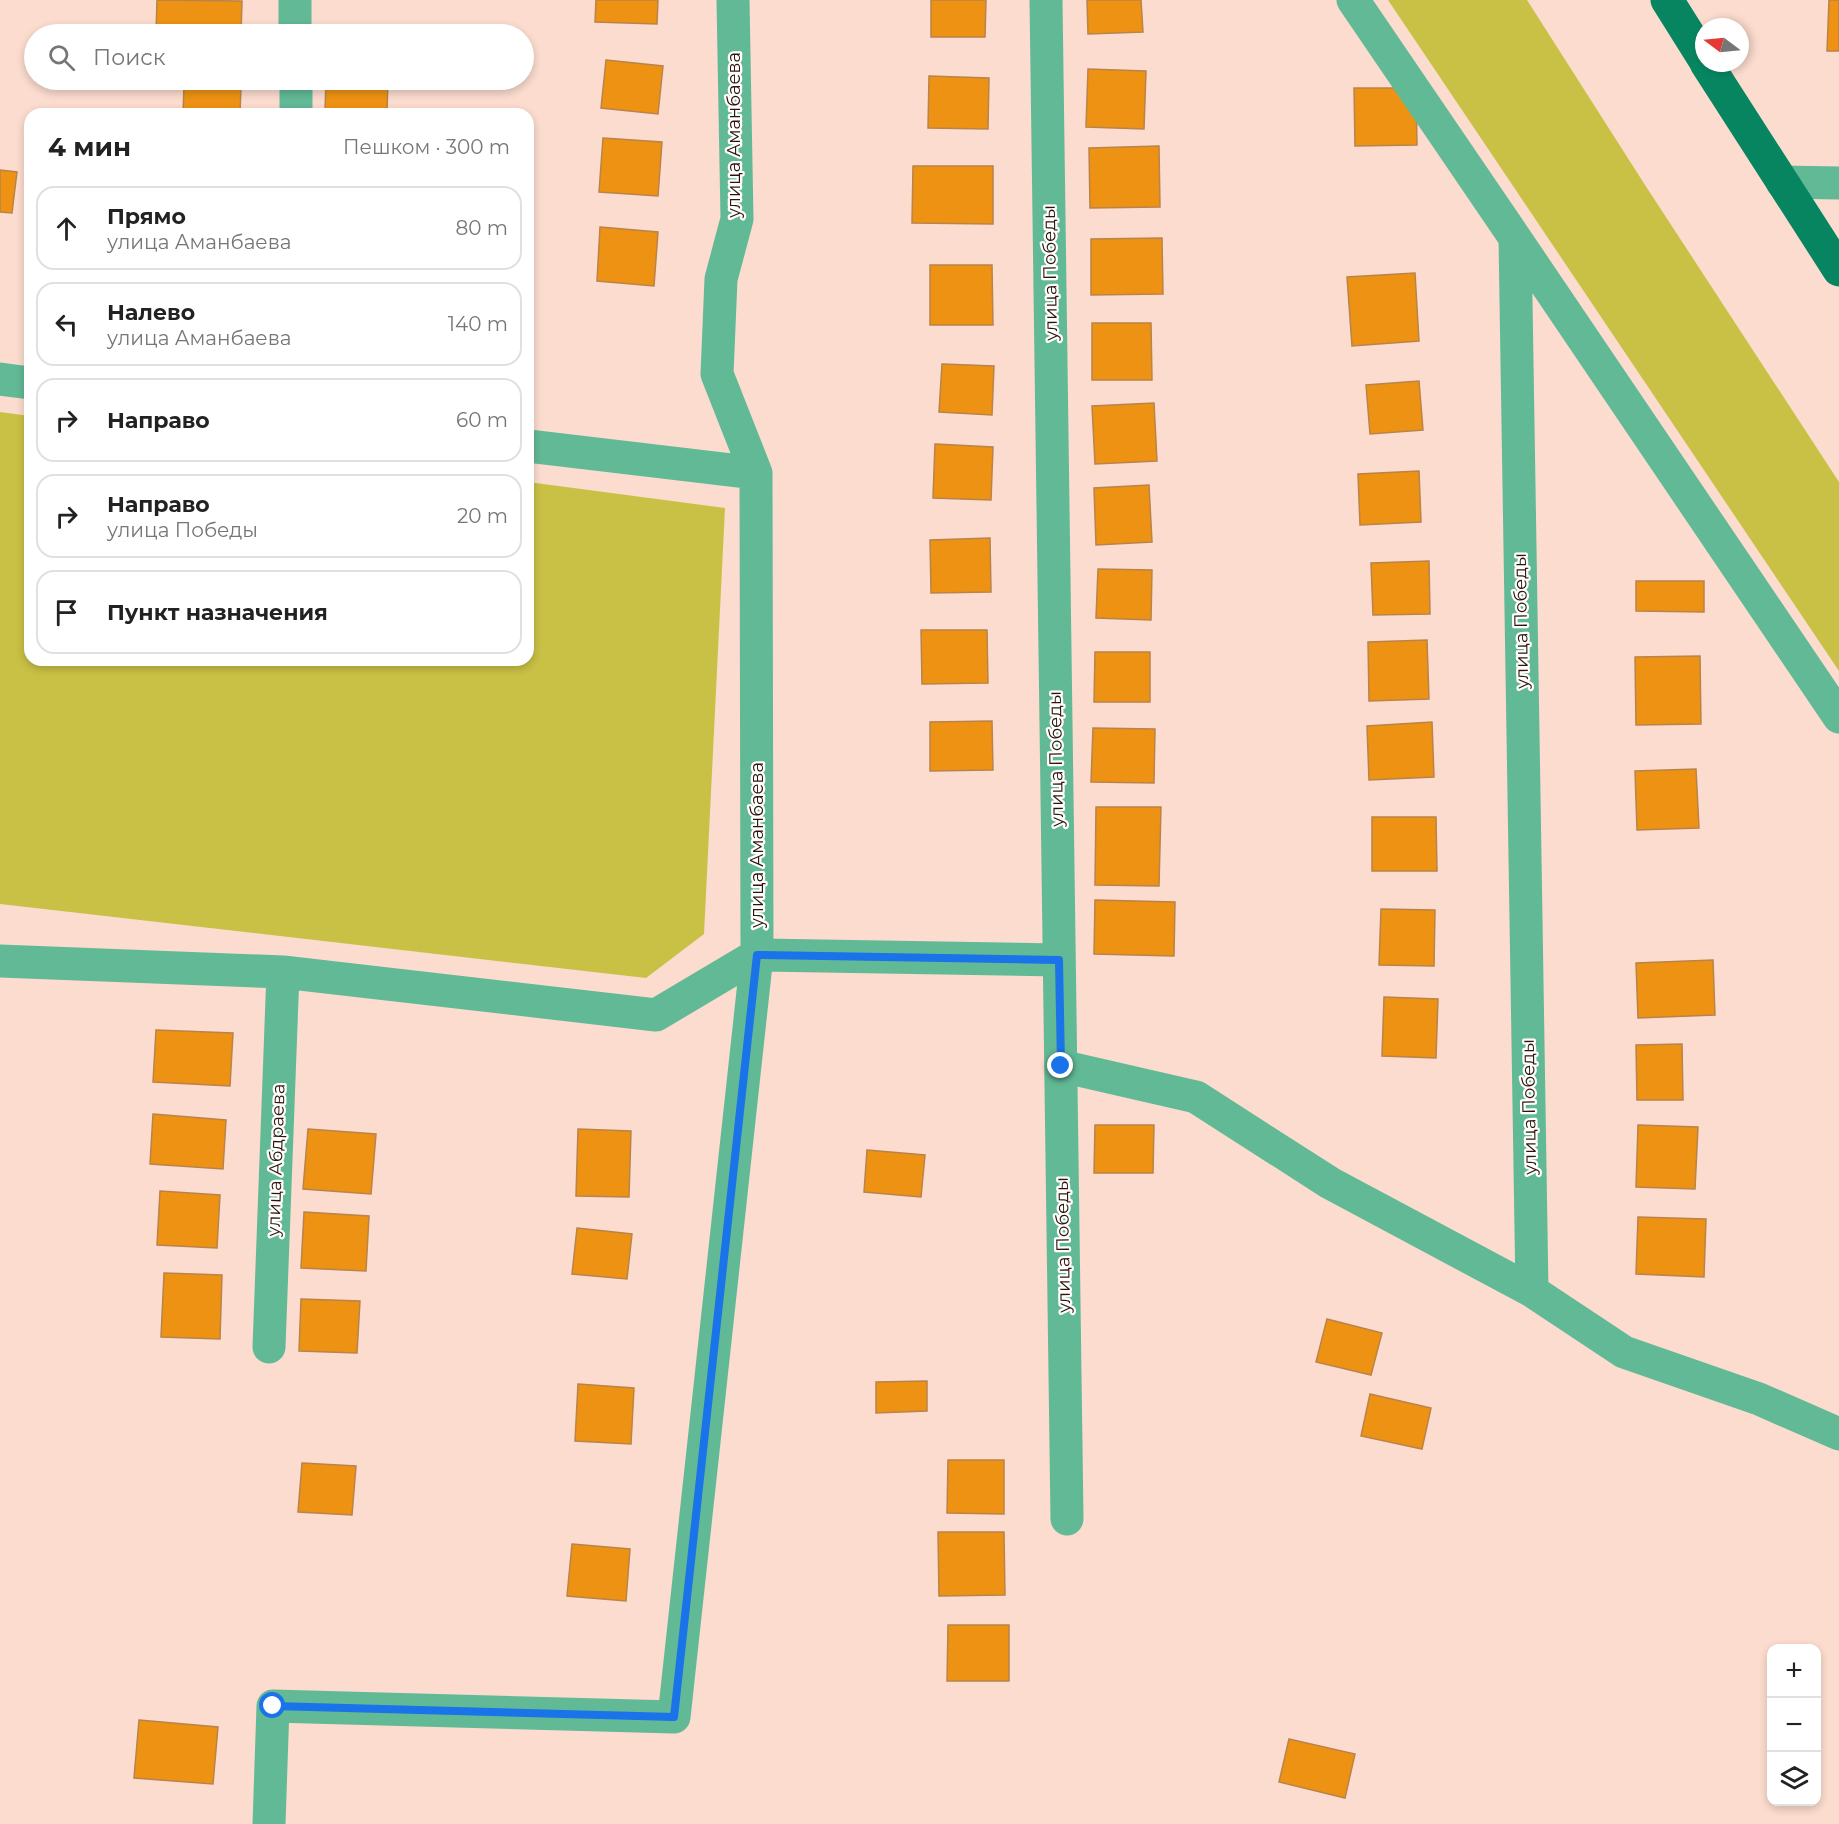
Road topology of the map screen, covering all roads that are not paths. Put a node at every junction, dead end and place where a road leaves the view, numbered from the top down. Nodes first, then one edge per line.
1 (295, 0) edge
2 (733, 0) edge
3 (1046, 0) edge
4 (1353, 0) edge
5 (1666, 0) edge
6 (296, 24) edge
7 (1695, 45) edge
8 (1712, 72) edge
9 (296, 90) edge
10 (296, 108) edge
11 (1782, 182) junction
12 (1839, 183) edge
13 (1515, 238) junction
14 (1839, 270) edge
15 (0, 379) edge
16 (24, 382) edge
17 (534, 447) edge
18 (756, 473) junction
19 (1839, 717) edge
20 (757, 955) junction
21 (1059, 960) junction
22 (0, 961) edge
23 (283, 972) junction
24 (1061, 1066) junction
25 (1532, 1291) junction
26 (269, 1347) dead end
27 (1839, 1434) edge
28 (1066, 1519) dead end
29 (269, 1824) edge

1 - 6 street
2 - 18 street, улица Аманбаева
3 - 21 street, улица Победы
4 - 13 street
5 - 7 main road
8 - 11 main road
9 - 10 street
11 - 12 street
11 - 14 main road
13 - 19 street
13 - 25 street, улица Победы
15 - 16 street
17 - 18 street
18 - 20 street, улица Аманбаева
20 - 21 street
20 - 23 street
20 - 29 street, улица Аманбаева
21 - 24 street, улица Победы
22 - 23 street
23 - 26 street, улица Абдраева
24 - 25 street
24 - 28 street, улица Победы
25 - 27 street

